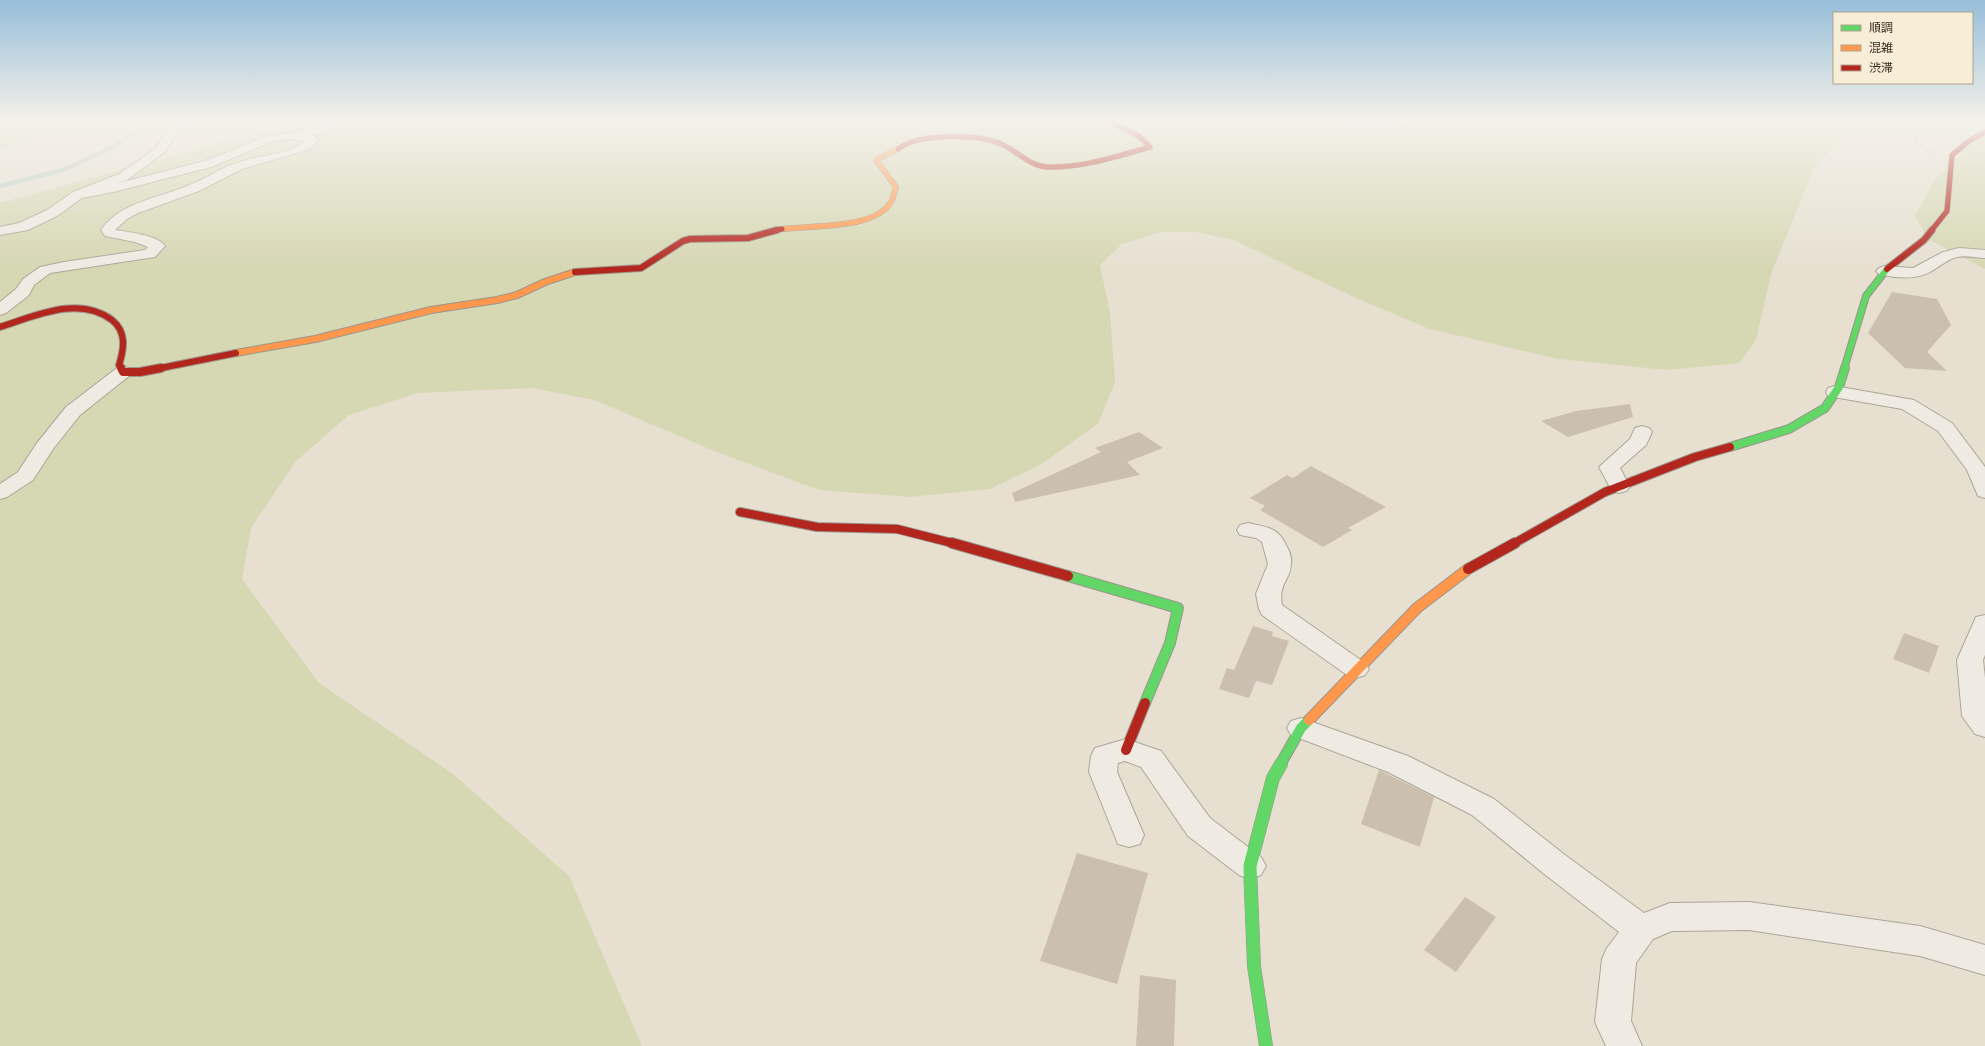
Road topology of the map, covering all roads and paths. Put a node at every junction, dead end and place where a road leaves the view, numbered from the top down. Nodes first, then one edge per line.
1 (131, 171) edge
2 (179, 171) edge
3 (227, 171) edge
4 (884, 171) edge
5 (1950, 171) edge
6 (78, 195) junction
7 (0, 231) edge
8 (1985, 254) edge
9 (1884, 271) junction
10 (0, 310) edge
11 (0, 327) edge
12 (123, 372) junction
13 (1835, 392) junction
14 (1642, 432) dead end
15 (1619, 487) junction
16 (1985, 492) edge
17 (0, 493) edge
18 (740, 512) dead end
19 (1248, 530) dead end
20 (1985, 623) edge
21 (1356, 668) junction
22 (1985, 727) edge
23 (1301, 728) junction
24 (1126, 750) junction
25 (1129, 835) dead end
26 (1250, 866) junction
27 (1641, 929) junction
28 (1985, 960) edge
29 (1266, 1046) edge
30 (1624, 1046) edge

1 - 6 street
2 - 6 street
3 - 10 street
4 - 12 street
5 - 9 street
6 - 7 street
8 - 9 street
9 - 13 street
11 - 12 street
12 - 17 street
13 - 15 street
13 - 16 street
14 - 15 street
15 - 21 street
18 - 24 street
19 - 21 street
20 - 22 street
21 - 23 street
23 - 26 street
23 - 27 street
24 - 25 street
24 - 26 street
26 - 29 street
27 - 28 street
27 - 30 street

